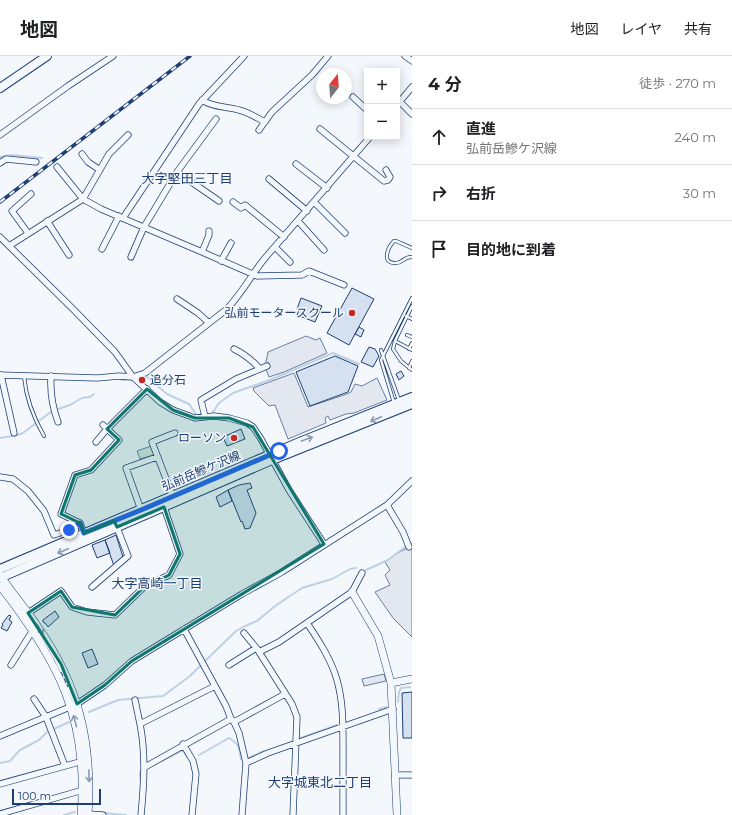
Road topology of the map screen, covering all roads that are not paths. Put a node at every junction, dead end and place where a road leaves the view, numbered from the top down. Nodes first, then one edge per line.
1 (113, 56) edge
2 (244, 56) edge
3 (328, 56) edge
4 (405, 56) edge
5 (42, 57) edge
6 (412, 61) edge
7 (412, 87) edge
8 (0, 88) edge
9 (352, 97) dead end
10 (202, 100) junction
11 (400, 100) edge
12 (400, 104) edge
13 (364, 107) edge
14 (412, 114) edge
15 (216, 119) dead end
16 (265, 122) junction
17 (320, 129) dead end
18 (259, 130) dead end
19 (128, 134) dead end
20 (0, 135) edge
21 (367, 140) edge
22 (82, 154) dead end
23 (354, 156) junction
24 (36, 162) dead end
25 (0, 163) edge
26 (296, 164) dead end
27 (57, 167) dead end
28 (100, 170) junction
29 (386, 170) dead end
30 (177, 172) junction
31 (269, 179) dead end
32 (327, 188) junction
33 (31, 194) dead end
34 (83, 199) junction
35 (219, 201) dead end
36 (233, 202) dead end
37 (314, 202) junction
38 (307, 211) junction
39 (121, 217) junction
40 (47, 221) junction
41 (298, 221) junction
42 (144, 227) junction
43 (209, 231) dead end
44 (28, 233) junction
45 (345, 233) dead end
46 (284, 236) junction
47 (0, 237) edge
48 (231, 243) dead end
49 (9, 246) junction
50 (275, 247) junction
51 (412, 248) edge
52 (102, 249) dead end
53 (324, 250) dead end
54 (202, 252) junction
55 (69, 254) dead end
56 (131, 257) dead end
57 (412, 257) edge
58 (221, 261) junction
59 (290, 262) dead end
60 (252, 274) junction
61 (344, 285) dead end
62 (412, 298) edge
63 (177, 299) dead end
64 (411, 308) edge
65 (405, 316) junction
66 (412, 319) edge
67 (209, 323) junction
68 (408, 335) dead end
69 (412, 337) edge
70 (392, 339) junction
71 (395, 341) junction
72 (412, 343) edge
73 (234, 349) dead end
74 (411, 349) edge
75 (381, 350) dead end
76 (383, 355) junction
77 (412, 361) edge
78 (268, 366) dead end
79 (409, 368) junction
80 (260, 369) junction
81 (412, 370) edge
82 (0, 375) edge
83 (24, 375) junction
84 (51, 376) junction
85 (134, 377) junction
86 (147, 389) junction
87 (412, 397) edge
88 (412, 404) edge
89 (398, 406) junction
90 (205, 417) junction
91 (58, 422) dead end
92 (105, 427) junction
93 (14, 433) dead end
94 (175, 433) dead end
95 (44, 436) dead end
96 (96, 442) dead end
97 (157, 456) junction
98 (271, 458) junction
99 (0, 477) edge
100 (412, 480) edge
101 (173, 496) junction
102 (387, 505) junction
103 (164, 507) junction
104 (141, 510) junction
105 (80, 523) junction
106 (116, 524) junction
107 (85, 537) junction
108 (324, 544) junction
109 (408, 547) dead end
110 (362, 573) dead end
111 (0, 575) edge
112 (0, 586) edge
113 (92, 587) dead end
114 (352, 592) junction
115 (28, 613) junction
116 (307, 623) junction
117 (184, 628) junction
118 (33, 630) junction
119 (244, 633) dead end
120 (257, 650) junction
121 (11, 665) dead end
122 (229, 665) dead end
123 (412, 679) edge
124 (391, 683) junction
125 (215, 686) junction
126 (285, 694) junction
127 (34, 699) dead end
128 (135, 700) dead end
129 (74, 705) junction
130 (393, 709) junction
131 (46, 717) junction
132 (232, 720) junction
133 (140, 724) junction
134 (343, 727) junction
135 (0, 736) edge
136 (296, 743) junction
137 (183, 744) junction
138 (85, 760) junction
139 (246, 763) junction
140 (65, 766) junction
141 (145, 767) junction
142 (395, 775) junction
143 (412, 775) edge
144 (0, 784) edge
145 (83, 790) junction
146 (0, 814) edge
147 (86, 815) edge
148 (103, 815) edge
149 (141, 815) edge
150 (192, 815) edge
151 (242, 815) edge
152 (293, 815) edge
153 (343, 815) edge
154 (397, 815) edge

1 - 20 street
2 - 10 street
3 - 16 street
4 - 6 street
5 - 8 main road
7 - 11 street
9 - 13 street
10 - 16 street
10 - 39 street
12 - 14 street
15 - 30 street
16 - 18 street
17 - 23 street
19 - 28 street
21 - 23 street
22 - 28 street
23 - 29 street
23 - 32 street
24 - 25 street
26 - 32 street
27 - 34 street
28 - 34 street
30 - 35 street
30 - 42 street
31 - 38 street
32 - 37 street
33 - 44 street
34 - 39 street
34 - 40 street
36 - 46 street
37 - 38 street
37 - 45 street
38 - 41 street
39 - 42 street
39 - 52 street
40 - 44 street
40 - 55 street
41 - 46 street
41 - 53 street
42 - 54 street
42 - 56 street
43 - 54 street
44 - 49 street
46 - 50 street
47 - 49 street
48 - 58 street
49 - 85 street
50 - 59 street
50 - 60 street
51 - 57 lane
54 - 58 street
58 - 60 street
60 - 61 street
60 - 67 street
62 - 64 lane
63 - 67 street
64 - 65 lane
65 - 66 lane
65 - 70 lane
65 - 71 lane
67 - 85 street
68 - 69 lane
70 - 71 lane
70 - 76 lane
71 - 74 lane
71 - 79 lane
72 - 74 lane
73 - 80 street
75 - 76 lane
76 - 89 lane
76 - 89 lane
77 - 79 lane
78 - 80 street
79 - 81 lane
80 - 90 street
82 - 83 street
82 - 93 street
83 - 84 street
83 - 95 lane
84 - 85 street
84 - 91 street
85 - 86 street
86 - 90 street
86 - 92 street
87 - 89 main road, 弘前岳鰺ケ沢線
88 - 89 main road
89 - 98 main road, 弘前岳鰺ケ沢線
90 - 98 street
92 - 96 street
92 - 105 street
94 - 97 street
97 - 101 street
97 - 104 street
98 - 101 main road, 弘前岳鰺ケ沢線
98 - 103 main road
98 - 108 street
99 - 105 street
100 - 102 street
101 - 104 main road, 弘前岳鰺ケ沢線
102 - 108 street
102 - 109 street
103 - 106 main road
103 - 115 street
104 - 106 main road, 弘前岳鰺ケ沢線
105 - 107 street
106 - 107 main road, 弘前岳鰺ケ沢線
106 - 113 street
107 - 111 main road, 弘前岳鰺ケ沢線
108 - 117 street
110 - 114 street
111 - 115 street
112 - 118 street
114 - 116 street
114 - 124 street
115 -> 129 street
116 - 120 street
116 - 134 street
117 - 125 street
117 - 129 street
118 - 121 street
118 - 129 street
119 - 120 street
120 - 122 street
120 - 126 street
123 - 124 street
124 - 130 street
125 - 132 street
125 - 133 street
126 - 132 street
126 - 136 street
127 - 131 street
128 - 133 street
129 - 131 street
129 - 138 street
130 - 134 street
130 - 142 street
131 - 135 street
131 - 140 street
132 - 137 street
132 - 139 street
133 - 141 street
134 - 136 street
134 - 153 street
136 - 139 street
136 - 152 street
137 - 141 street
137 - 150 street
138 - 140 street
138 - 145 street
138 -> 147 street
139 - 151 street
140 - 144 street
141 - 149 street
142 - 143 street
142 - 154 street
145 - 146 street
145 - 147 street
147 - 148 street

